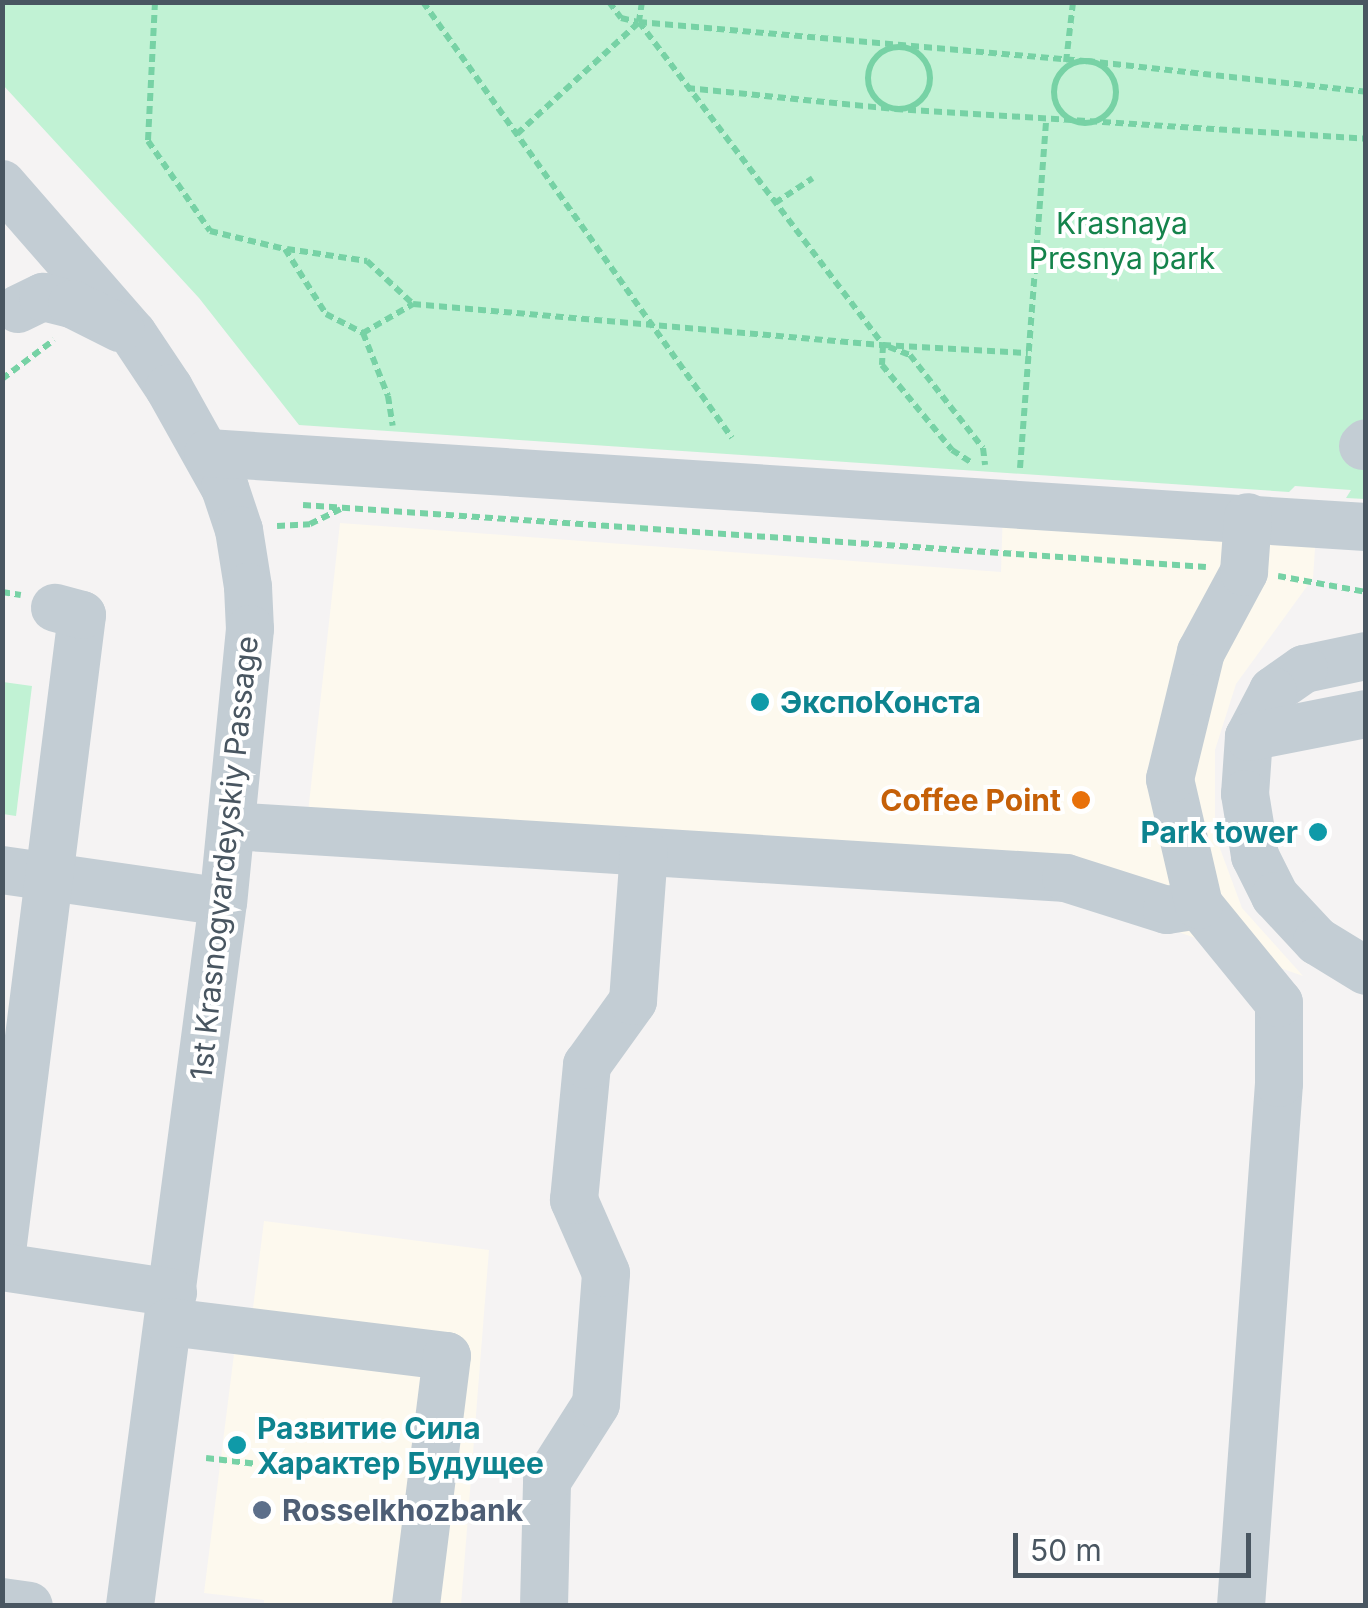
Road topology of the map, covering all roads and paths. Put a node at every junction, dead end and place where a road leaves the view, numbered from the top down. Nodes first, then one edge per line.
1 (154, 2) edge
2 (424, 2) edge
3 (608, 2) edge
4 (642, 2) edge
5 (1072, 2) edge
6 (639, 22) junction
7 (903, 47) junction
8 (1088, 61) junction
9 (1065, 64) junction
10 (688, 88) junction
11 (1366, 92) edge
12 (895, 110) junction
13 (1046, 121) junction
14 (1082, 123) junction
15 (517, 134) junction
16 (1366, 139) edge
17 (813, 178) dead end
18 (774, 203) junction
19 (8, 206) edge
20 (285, 249) junction
21 (412, 304) junction
22 (18, 310) dead end
23 (90, 313) junction
24 (656, 326) junction
25 (133, 334) junction
26 (363, 334) junction
27 (883, 345) junction
28 (1028, 353) junction
29 (2, 379) edge
30 (394, 431) dead end
31 (732, 438) dead end
32 (208, 453) junction
33 (1000, 480) junction
34 (303, 505) dead end
35 (344, 508) junction
36 (1248, 517) junction
37 (271, 527) dead end
38 (1366, 527) edge
39 (1244, 569) junction
40 (1366, 592) edge
41 (55, 608) dead end
42 (1366, 656) edge
43 (1366, 714) edge
44 (1249, 737) junction
45 (231, 826) junction
46 (644, 852) junction
47 (2, 870) edge
48 (50, 878) junction
49 (223, 902) junction
50 (1199, 904) junction
51 (1366, 971) edge
52 (2, 1252) edge
53 (2, 1266) edge
54 (171, 1307) junction
55 (206, 1458) dead end
56 (256, 1464) dead end
57 (2, 1602) edge
58 (143, 1604) edge
59 (28, 1606) edge
60 (416, 1606) edge
61 (544, 1606) edge
62 (1241, 1606) edge

1 - 20 path
2 - 15 path
3 - 6 path
4 - 6 path
5 - 9 path
6 - 7 path
6 - 10 path
6 - 15 path
7 - 9 path
7 - 12 path
7 - 12 path
8 - 9 path
8 - 11 path
8 - 14 path
9 - 14 path
10 - 12 path
10 - 18 path
12 - 13 path
13 - 14 path
13 - 28 path
14 - 16 path
15 - 24 path
17 - 18 path
18 - 27 path
19 - 25 street, 1st Krasnogvardeyskiy Passage
20 - 21 path
20 - 26 path
21 - 24 path
21 - 26 path
22 - 23 street
23 - 25 street
23 - 29 path
24 - 27 path
24 - 31 path
25 - 32 street, 1st Krasnogvardeyskiy Passage
26 - 30 path
27 - 28 path
27 - 33 path
27 - 33 path
28 - 33 path
32 - 33 street
32 - 45 street, 1st Krasnogvardeyskiy Passage
33 - 36 street
34 - 35 path
35 - 37 path
35 - 39 path
36 - 38 street
36 - 39 street
39 - 40 path
39 - 50 street
41 - 48 street
42 - 44 street
43 - 44 street
44 - 51 street
45 - 46 street
45 - 49 street, 1st Krasnogvardeyskiy Passage
46 - 50 street
46 - 61 street
47 - 48 street
48 - 49 street
48 - 52 street
49 - 54 street, 1st Krasnogvardeyskiy Passage
50 - 62 street
53 - 54 street
54 - 58 street, 1st Krasnogvardeyskiy Passage
54 - 60 street
55 - 56 path
57 - 59 street

